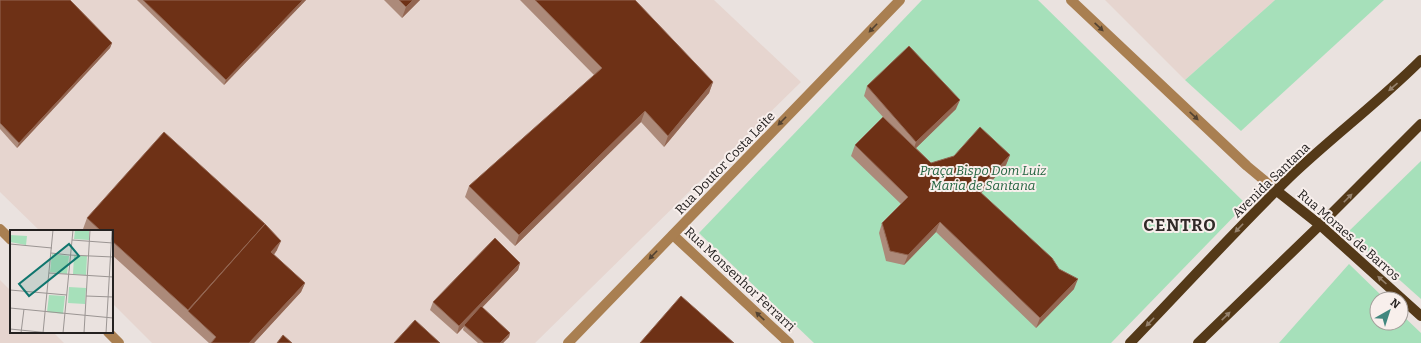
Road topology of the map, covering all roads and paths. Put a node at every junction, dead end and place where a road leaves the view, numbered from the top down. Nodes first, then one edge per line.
1 (900, 0) edge
2 (1071, 0) edge
3 (1421, 60) edge
4 (1421, 124) edge
5 (1277, 191) junction
6 (1320, 225) junction
7 (0, 229) edge
8 (673, 235) junction
9 (10, 239) edge
10 (1421, 316) edge
11 (109, 333) edge
12 (119, 343) edge
13 (568, 343) edge
14 (789, 343) edge
15 (1130, 343) edge
16 (1198, 343) edge

1 -> 8 street, Rua Doutor Costa Leite
2 -> 5 street
3 -> 5 main road, Avenida Santana
6 -> 4 main road
5 - 6 main road, Rua Moraes de Barros
5 -> 15 main road, Avenida Santana
10 -> 6 main road, Rua Moraes de Barros
16 -> 6 main road
7 - 9 street
8 -> 13 street, Rua Doutor Costa Leite
14 -> 8 street, Rua Monsenhor Ferrarri
11 - 12 street

